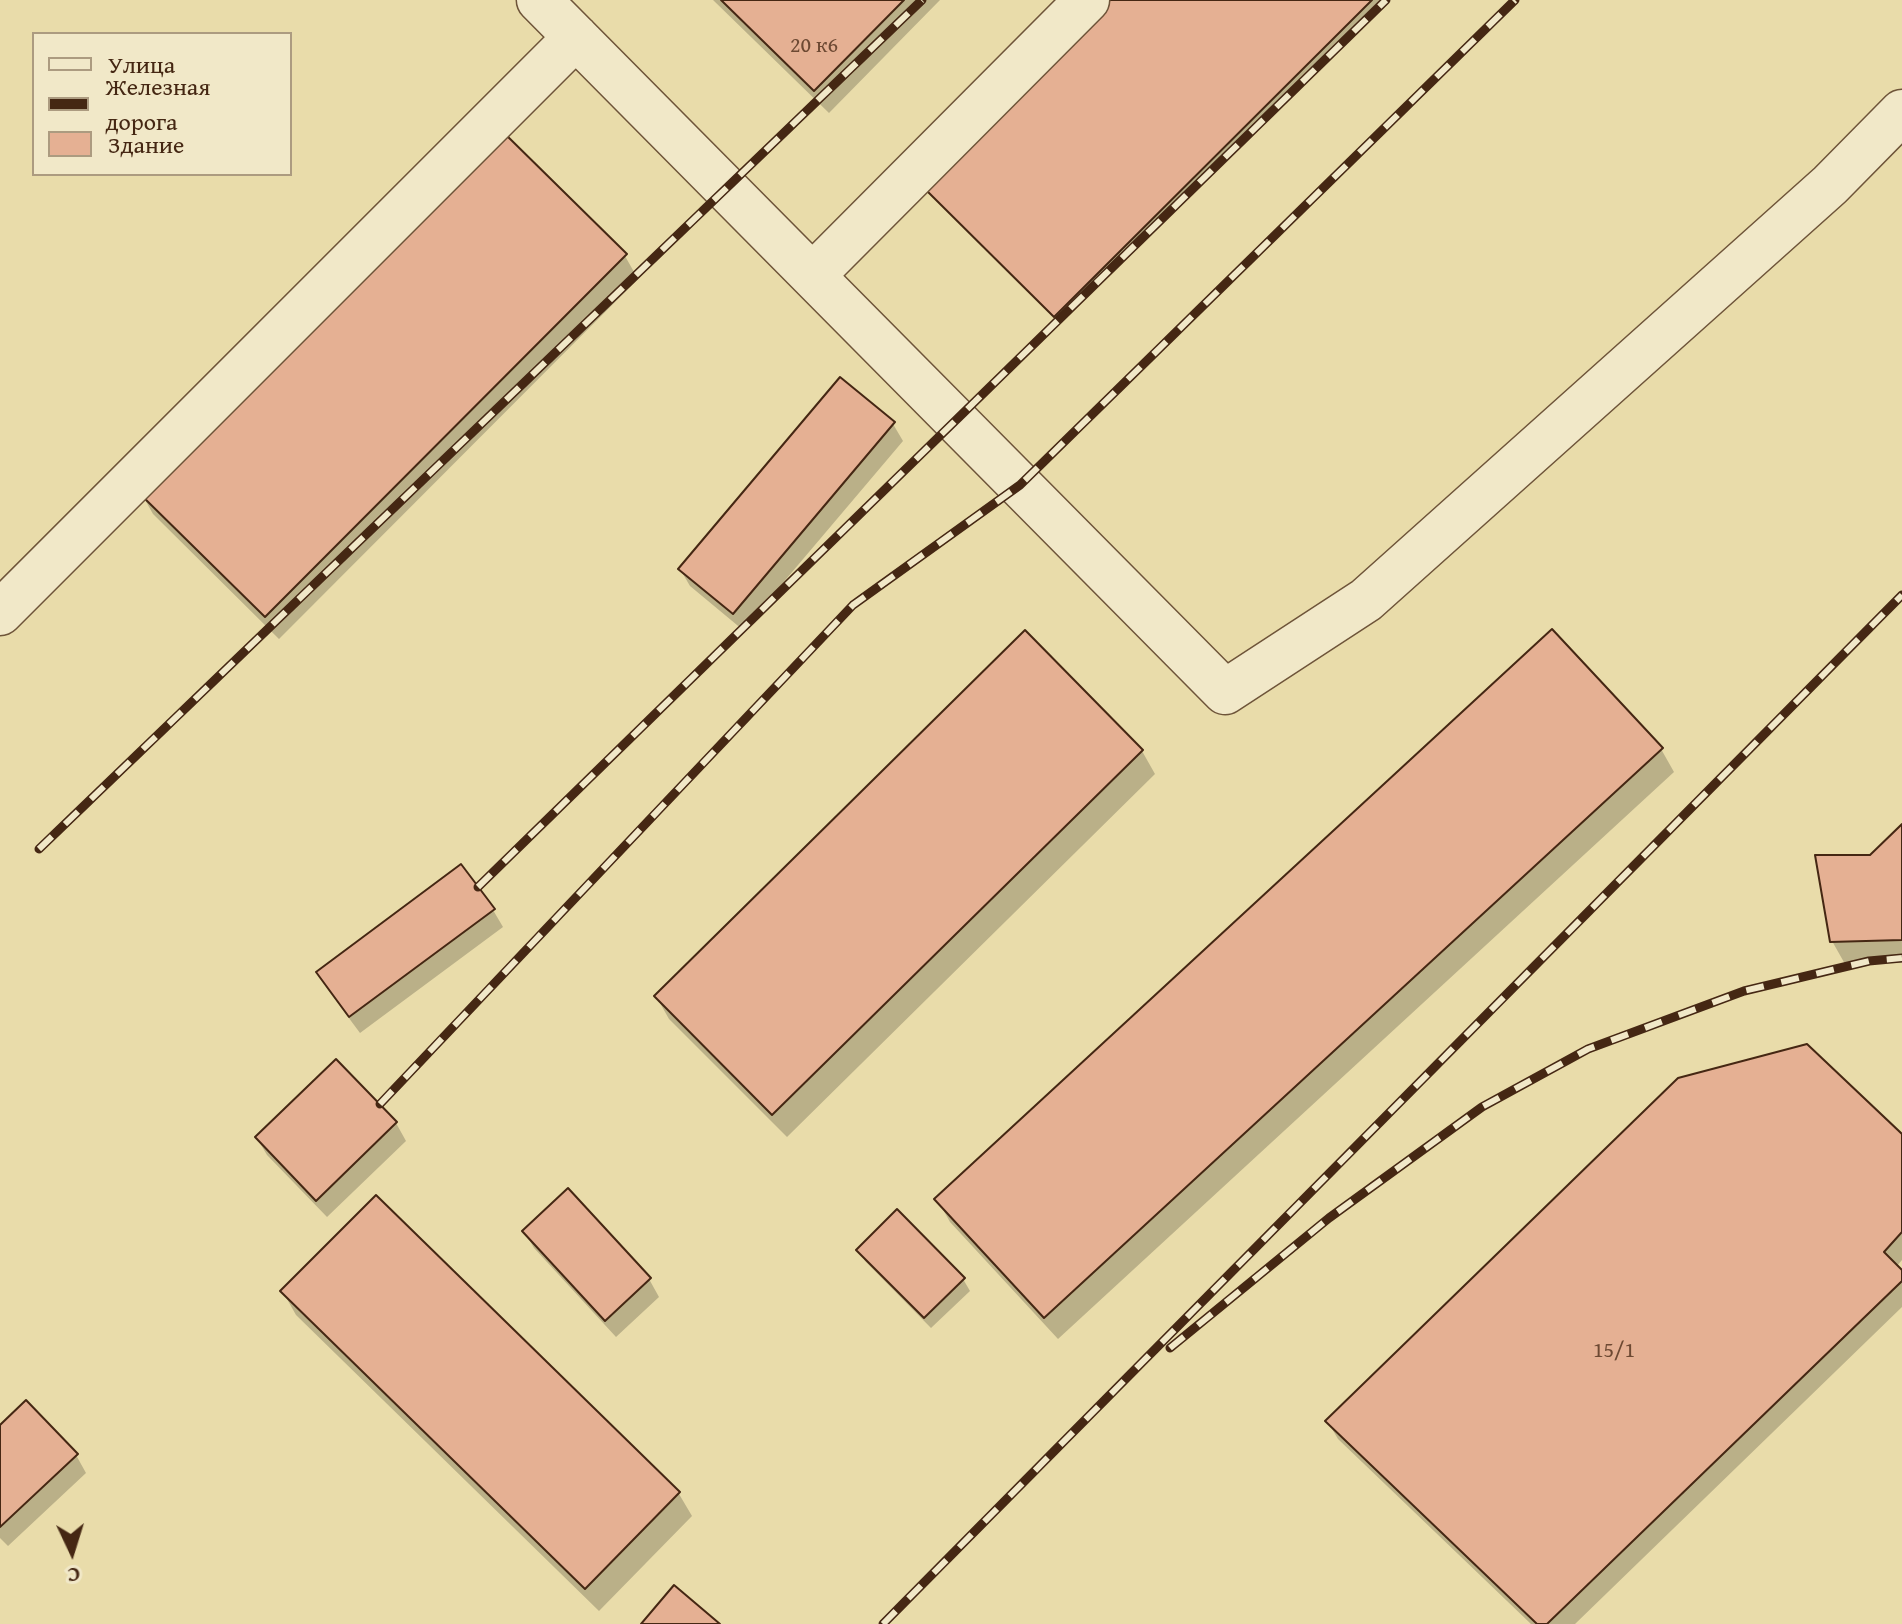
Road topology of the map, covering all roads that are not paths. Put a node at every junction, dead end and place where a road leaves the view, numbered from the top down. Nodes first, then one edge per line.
1 (539, 0) edge
2 (1087, 0) edge
3 (576, 37) junction
4 (1902, 112) edge
5 (813, 275) junction
6 (0, 613) edge

1 - 3 lane
2 - 5 lane
3 - 5 lane
3 - 6 lane
4 - 5 lane

